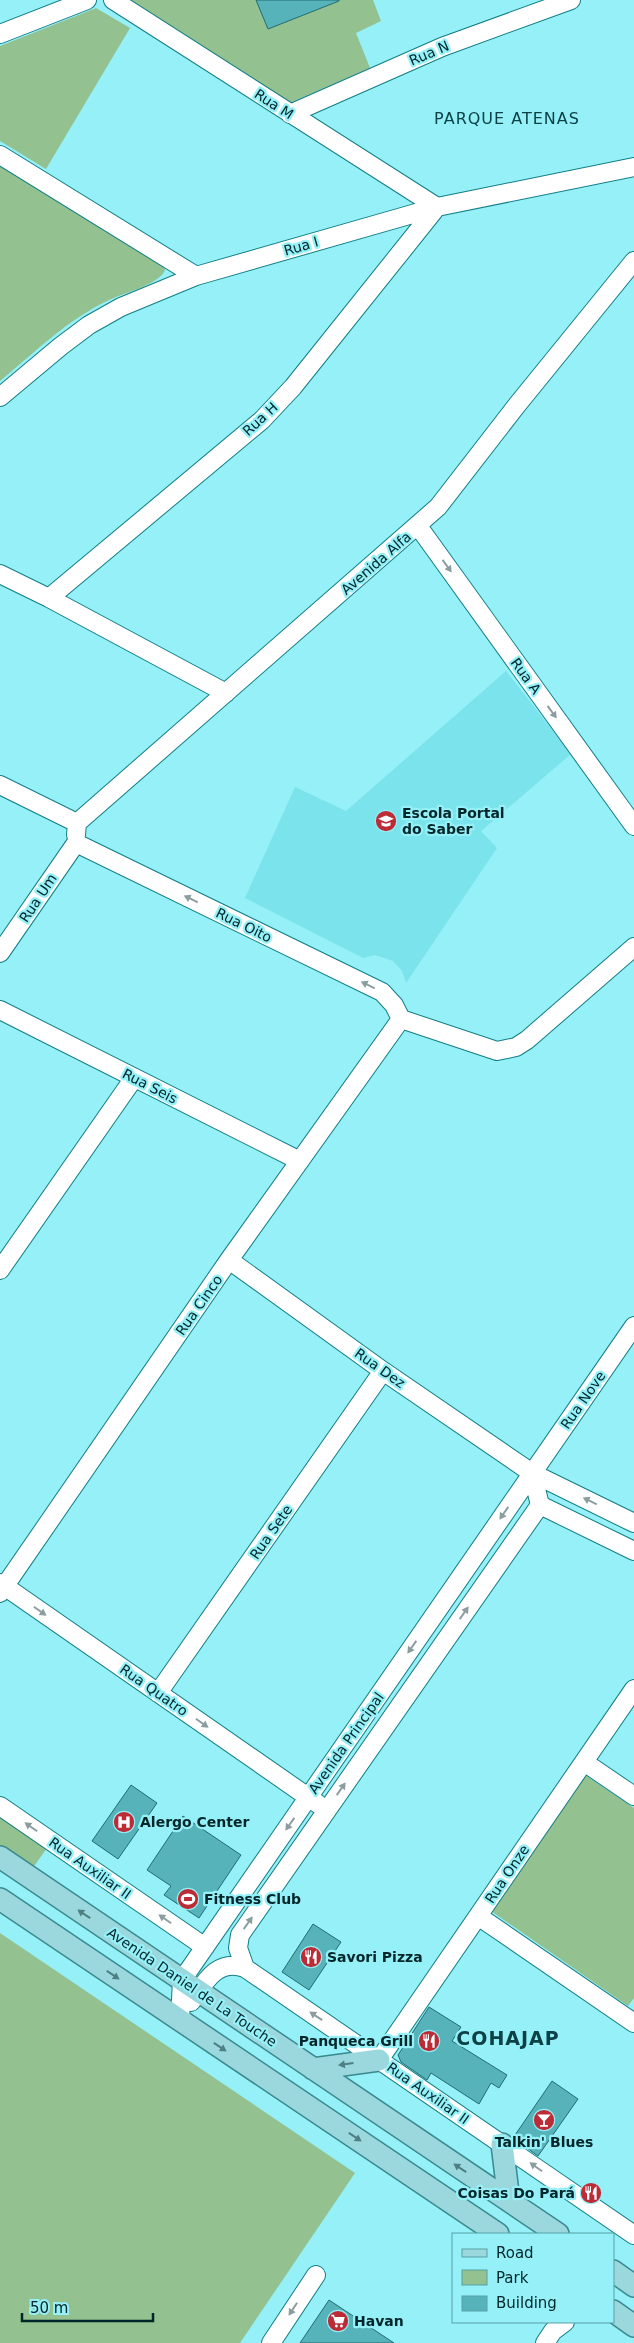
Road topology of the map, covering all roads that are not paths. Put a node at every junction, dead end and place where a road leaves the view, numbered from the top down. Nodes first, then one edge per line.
1 (87, 0) edge
2 (113, 0) edge
3 (571, 0) edge
4 (0, 34) edge
5 (290, 114) junction
6 (0, 155) edge
7 (634, 167) edge
8 (437, 207) junction
9 (634, 261) edge
10 (196, 276) junction
11 (0, 397) edge
12 (418, 526) junction
13 (0, 574) edge
14 (49, 598) junction
15 (226, 693) junction
16 (0, 785) edge
17 (76, 823) junction
18 (634, 826) edge
19 (76, 843) junction
20 (634, 946) edge
21 (0, 953) edge
22 (0, 1010) edge
23 (401, 1019) junction
24 (134, 1078) junction
25 (300, 1161) junction
26 (229, 1260) junction
27 (0, 1270) edge
28 (634, 1326) edge
29 (383, 1371) junction
30 (532, 1473) junction
31 (540, 1505) junction
32 (634, 1523) edge
33 (634, 1551) edge
34 (2, 1587) edge
35 (634, 1689) edge
36 (158, 1692) junction
37 (584, 1762) junction
38 (634, 1796) edge
39 (308, 1797) junction
40 (0, 1806) edge
41 (326, 1810) junction
42 (0, 1857) edge
43 (0, 1899) edge
44 (478, 1916) junction
45 (205, 1947) junction
46 (245, 1968) junction
47 (190, 1986) junction
48 (180, 2019) junction
49 (633, 2020) edge
50 (379, 2060) junction
51 (314, 2069) junction
52 (502, 2144) junction
53 (509, 2202) junction
54 (497, 2233) edge
55 (556, 2233) edge
56 (634, 2234) edge
57 (614, 2272) edge
58 (316, 2274) dead end
59 (634, 2286) edge
60 (614, 2312) edge
61 (564, 2323) edge
62 (634, 2326) edge
63 (271, 2343) edge
64 (545, 2343) edge

1 - 4 street
2 - 5 street, Rua M
3 - 5 street, Rua N
5 - 8 street, Rua M
6 - 10 street
7 - 8 street, Rua I
8 - 10 street, Rua I
8 - 14 street, Rua H
9 - 12 street, Avenida Alfa
10 - 11 street, Rua I
12 - 15 street, Avenida Alfa
12 -> 18 street, Rua A
13 - 14 street
14 - 15 street
15 - 17 street, Avenida Alfa
16 - 17 street
17 - 19 street
19 - 21 street, Rua Um
23 -> 19 street, Rua Oito
20 - 23 street
22 - 24 street, Rua Seis
23 - 25 street, Rua Cinco
24 - 25 street, Rua Seis
24 - 27 street
25 - 26 street, Rua Cinco
26 - 29 street, Rua Dez
26 - 34 street, Rua Cinco
28 - 30 street, Rua Nove
29 - 30 street, Rua Dez
29 - 36 street, Rua Sete
30 - 31 street
32 -> 30 street
30 -> 39 street, Avenida Principal
31 - 33 street
41 -> 31 street, Avenida Principal
34 -> 36 street, Rua Quatro
35 - 37 street, Rua Onze
36 -> 39 street, Rua Quatro
37 - 38 street
37 - 44 street, Rua Onze
39 - 41 street, Rua Quatro
39 -> 45 street, Avenida Principal
45 -> 40 street, Rua Auxiliar II
46 -> 41 street, Avenida Principal
47 -> 42 main road, Avenida Daniel de La Touche
43 -> 48 main road
44 - 49 street
44 - 50 street, Rua Onze
45 - 47 street, Avenida Principal
46 - 47 street
50 -> 46 street, Rua Auxiliar II
47 - 48 street
47 - 51 main road, Avenida Daniel de La Touche
48 -> 54 main road
50 -> 51 main road
50 - 52 street, Rua Auxiliar II
53 -> 51 main road, Avenida Daniel de La Touche
52 - 53 main road
56 -> 52 street, Rua Auxiliar II
53 - 55 main road, Avenida Daniel de La Touche
57 - 59 main road
58 -> 63 street
60 - 62 main road
61 - 64 street

